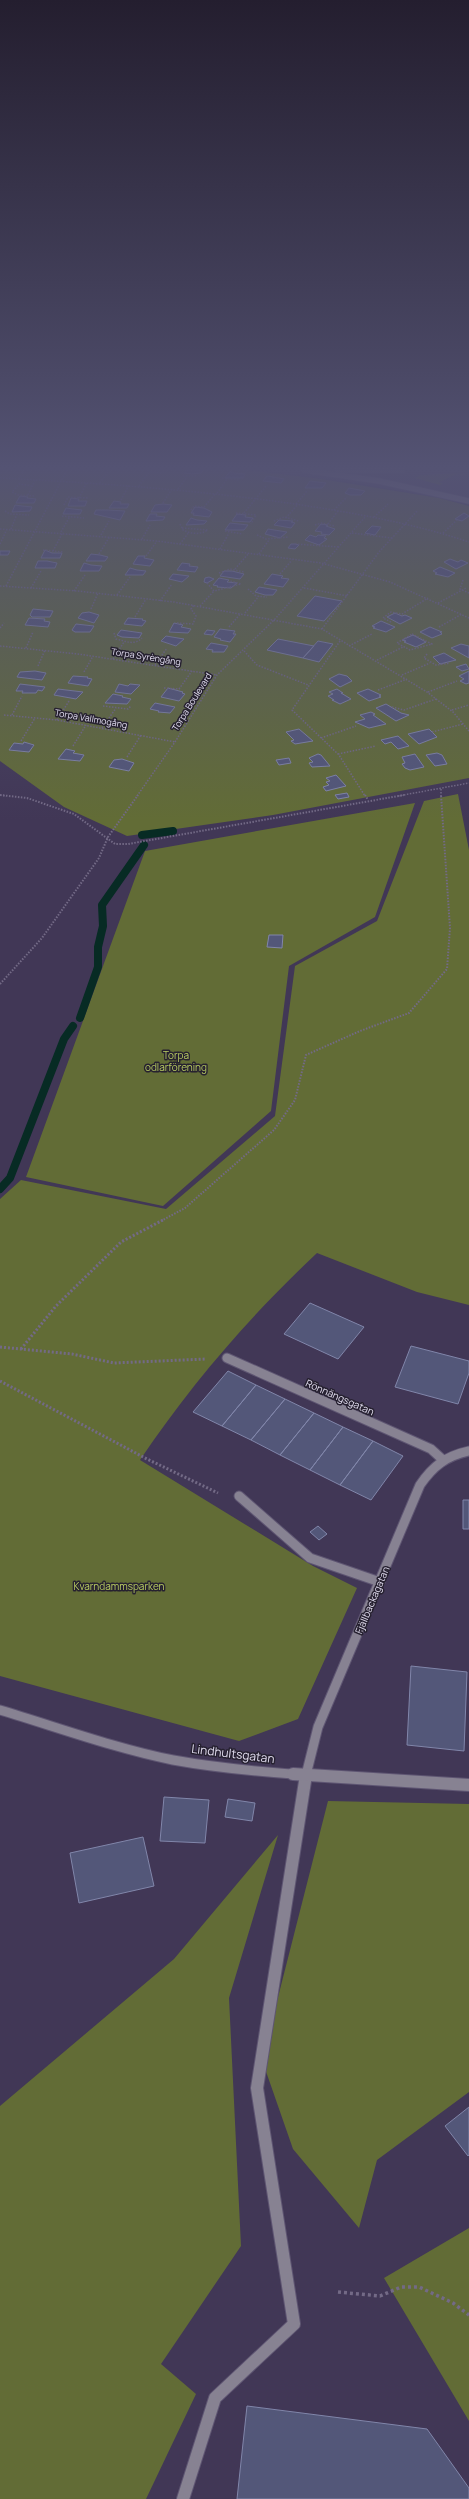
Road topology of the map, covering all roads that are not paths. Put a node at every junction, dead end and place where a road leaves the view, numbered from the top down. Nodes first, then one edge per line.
1 (227, 1358) road end
2 (469, 1451) edge
3 (442, 1459) junction
4 (239, 1496) road end
5 (380, 1582) junction
6 (0, 1710) edge
7 (306, 1775) junction
8 (469, 1784) edge
9 (183, 2499) edge

1 - 3 street, Rönnängsgatan
2 - 3 street
3 - 5 street, Fjällbackagatan
4 - 5 street
5 - 7 street, Fjällbackagatan
6 - 7 street, Lindhultsgatan
7 - 8 street, Lindhultsgatan
7 - 9 street, Fjällbackagatan

